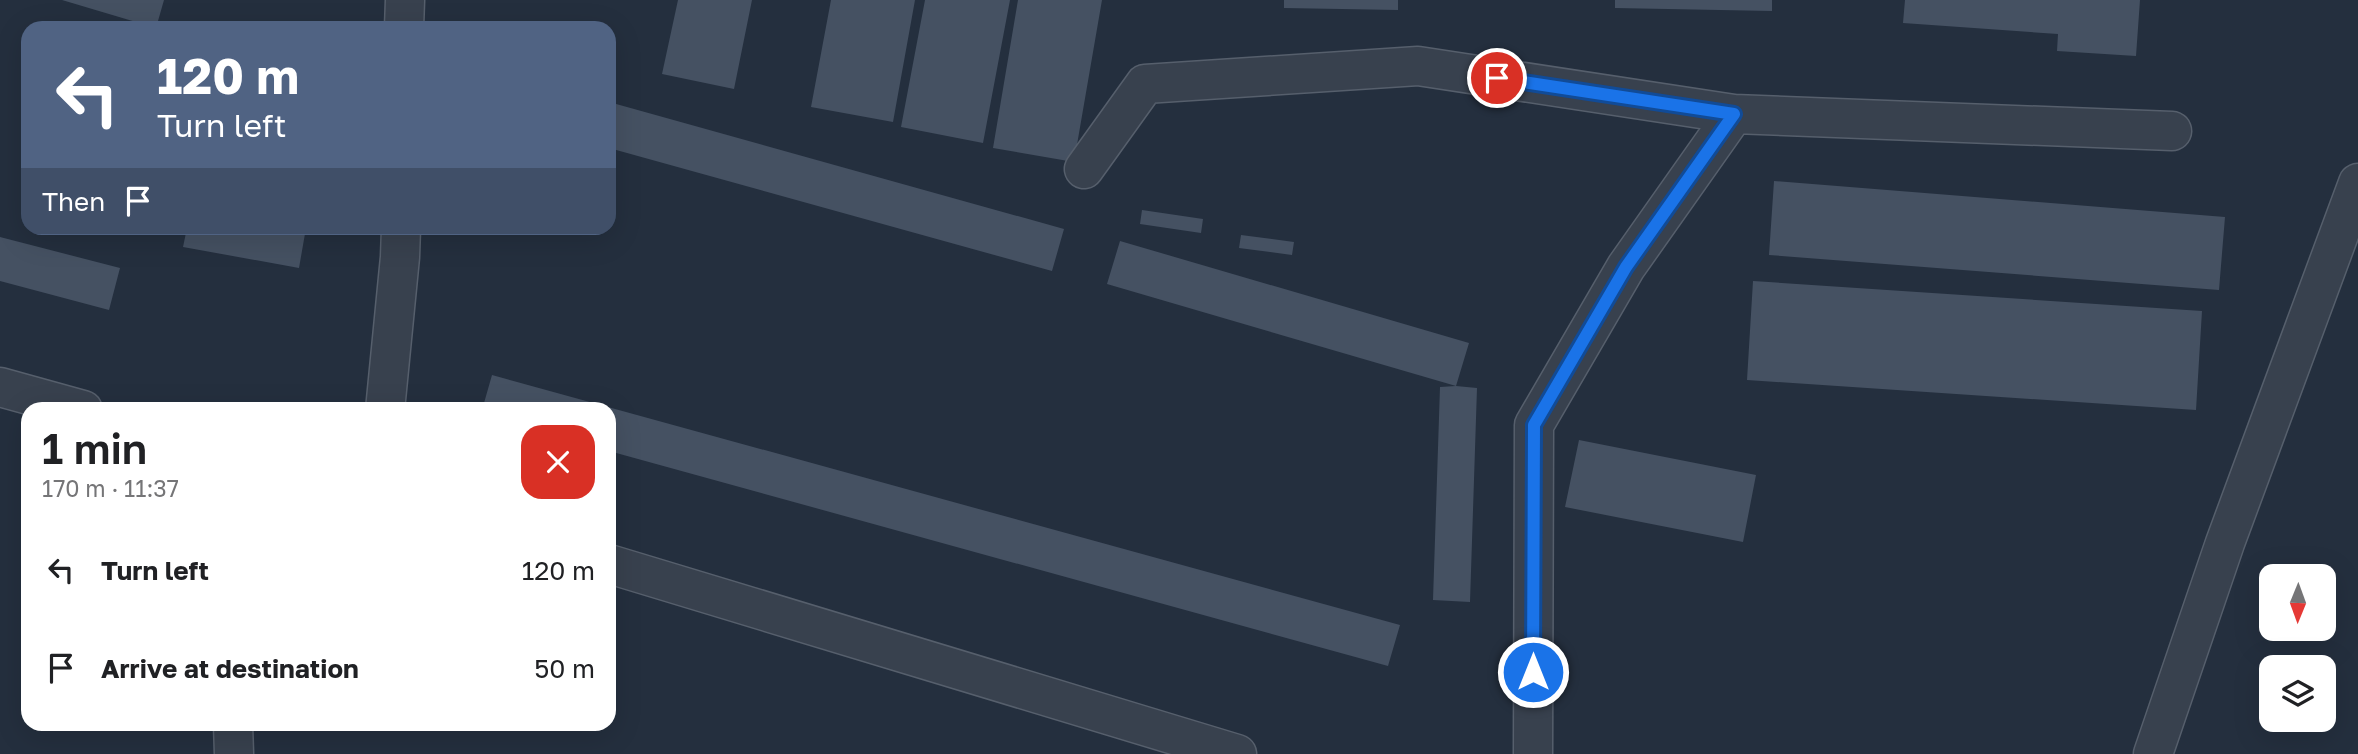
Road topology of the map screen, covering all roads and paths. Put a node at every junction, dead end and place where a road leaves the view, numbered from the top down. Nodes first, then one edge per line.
1 (405, 0) edge
2 (404, 21) edge
3 (1734, 114) junction
4 (2172, 131) dead end
5 (1084, 169) dead end
6 (2358, 183) edge
7 (401, 235) edge
8 (0, 387) edge
9 (54, 402) edge
10 (386, 402) edge
11 (616, 566) edge
12 (233, 731) edge
13 (233, 754) edge
14 (1237, 754) edge
15 (1533, 754) edge
16 (2153, 754) edge

1 - 2 street
3 - 4 street
3 - 5 street
3 - 15 street
6 - 16 street
7 - 10 street
8 - 9 street
11 - 14 street
12 - 13 street

